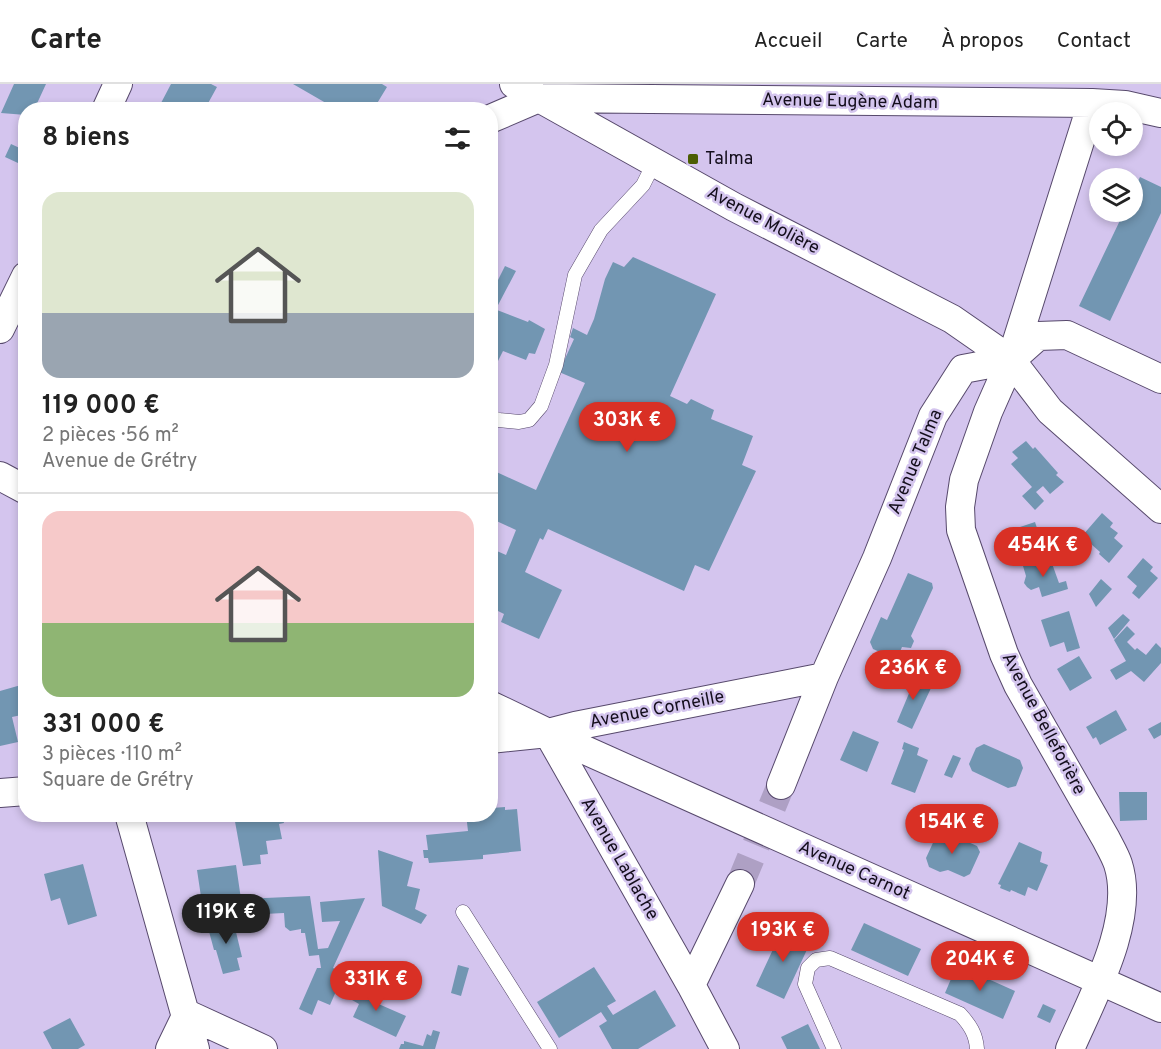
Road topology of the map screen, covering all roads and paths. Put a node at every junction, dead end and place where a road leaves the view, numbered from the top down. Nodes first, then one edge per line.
1 (118, 84) edge
2 (514, 84) edge
3 (538, 98) junction
4 (110, 102) edge
5 (1089, 103) edge
6 (1143, 109) edge
7 (1089, 113) edge
8 (1161, 113) edge
9 (498, 116) edge
10 (654, 163) junction
11 (18, 293) edge
12 (18, 325) edge
13 (0, 330) edge
14 (1011, 360) junction
15 (1161, 379) edge
16 (498, 420) edge
17 (0, 476) edge
18 (18, 486) edge
19 (1161, 509) edge
20 (824, 676) junction
21 (498, 709) edge
22 (548, 733) junction
23 (498, 739) edge
24 (781, 785) tunnel mouth
25 (18, 792) edge
26 (0, 793) edge
27 (131, 822) edge
28 (740, 884) tunnel mouth
29 (463, 912) dead end
30 (1101, 981) junction
31 (691, 984) junction
32 (1161, 1008) edge
33 (186, 1040) edge
34 (219, 1049) edge
35 (263, 1049) edge
36 (550, 1049) edge
37 (725, 1049) edge
38 (834, 1049) edge
39 (977, 1049) edge
40 (1070, 1049) edge

1 - 4 street
2 - 3 street, Avenue Molière
3 - 5 street, Avenue Eugène Adam
3 - 9 street
3 - 10 street, Avenue Molière
6 - 8 street, Avenue Eugène Adam
7 - 14 street
10 - 14 street, Avenue Molière
10 - 16 lane
11 - 13 street
12 - 13 street
14 - 15 street
14 - 19 street, Avenue Molière
14 - 20 street, Avenue Talma
14 - 30 street, Avenue Belleforière
17 - 18 street
20 - 22 street, Avenue Corneille
20 - 24 street, Avenue Talma
21 - 22 street, Avenue Carnot
22 - 23 street, Avenue Corneille
22 - 30 street, Avenue Carnot
22 - 31 street, Avenue Lablache
25 - 26 street
27 - 33 street
28 - 31 street
29 - 36 lane
30 - 32 street, Avenue Carnot
30 - 40 street, Avenue Belleforière
31 - 37 street
33 - 34 street
33 - 35 street
38 - 39 lane

